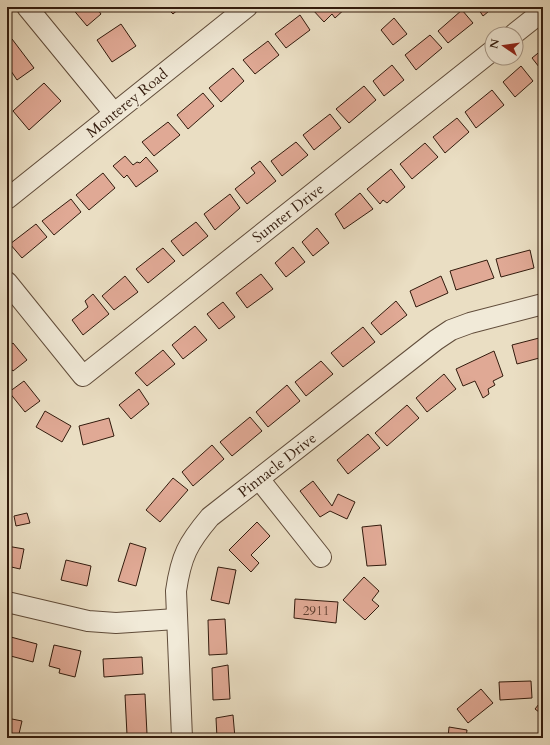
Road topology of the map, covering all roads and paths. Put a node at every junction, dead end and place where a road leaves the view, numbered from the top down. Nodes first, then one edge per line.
1 (27, 7) edge
2 (248, 7) edge
3 (543, 12) edge
4 (524, 26) edge
5 (484, 57) edge
6 (114, 113) junction
7 (7, 198) edge
8 (7, 282) edge
9 (543, 304) edge
10 (259, 479) junction
11 (321, 557) dead end
12 (7, 602) edge
13 (176, 619) junction
14 (182, 738) edge

1 - 6 street
2 - 6 street, Monterey Road
3 - 4 street
5 - 8 street, Sumter Drive
6 - 7 street, Monterey Road
9 - 10 street, Pinnacle Drive
10 - 11 street
10 - 13 street, Pinnacle Drive
12 - 13 street
13 - 14 street, Pinnacle Drive

